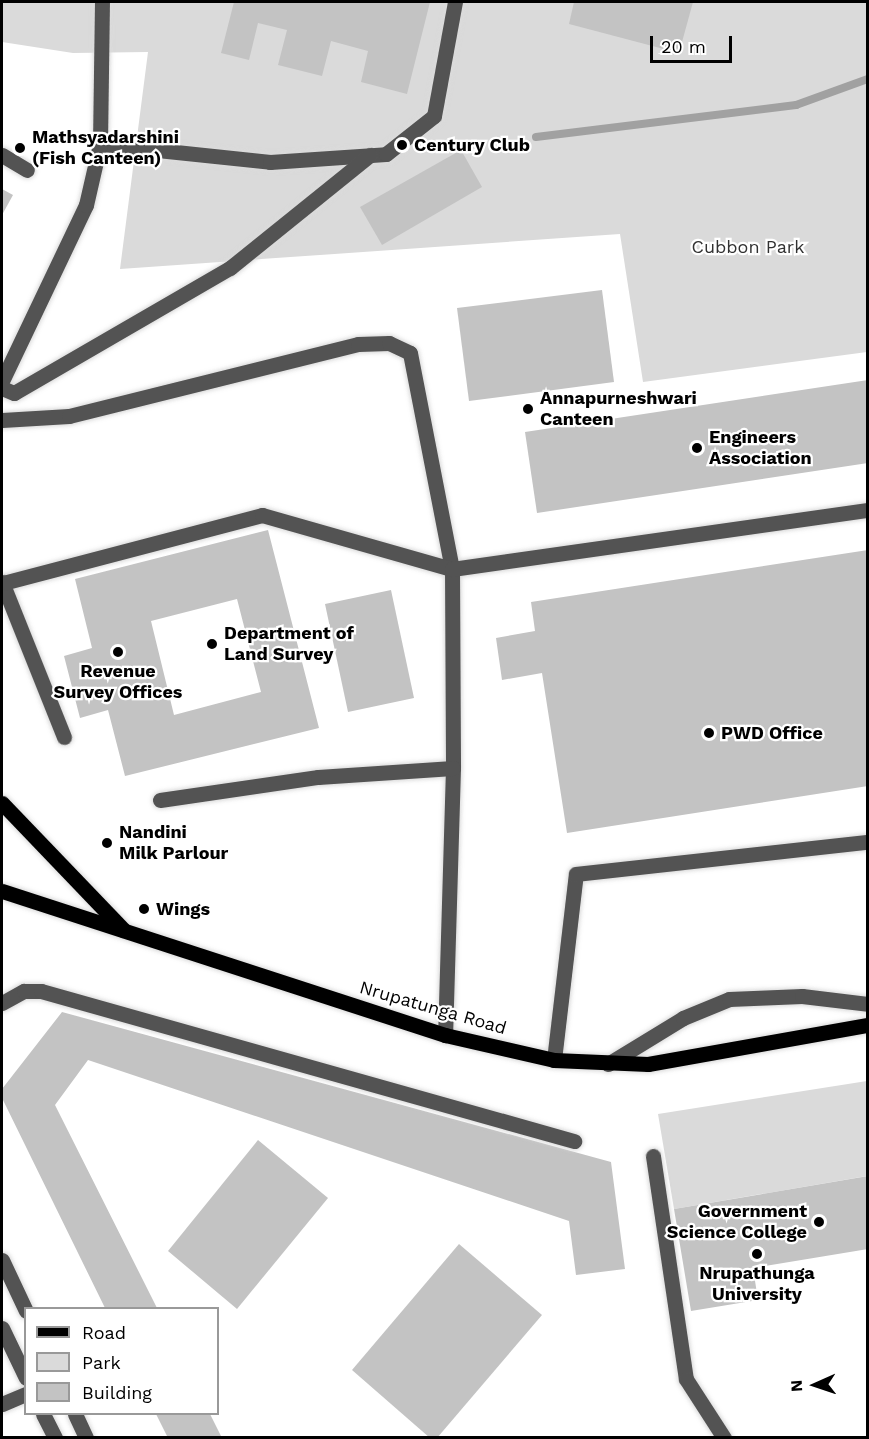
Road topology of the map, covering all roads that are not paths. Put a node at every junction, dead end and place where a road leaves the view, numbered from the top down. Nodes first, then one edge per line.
1 (102, 2) edge
2 (455, 2) edge
3 (100, 144) junction
4 (2, 155) edge
5 (370, 155) junction
6 (27, 170) dead end
7 (2, 381) edge
8 (2, 388) edge
9 (2, 420) edge
10 (867, 510) edge
11 (452, 569) junction
12 (2, 582) edge
13 (64, 737) dead end
14 (453, 768) junction
15 (160, 800) dead end
16 (2, 803) edge
17 (867, 842) edge
18 (2, 891) edge
19 (126, 932) junction
20 (2, 1003) edge
21 (867, 1004) edge
22 (867, 1025) edge
23 (445, 1035) junction
24 (554, 1060) junction
25 (608, 1064) junction
26 (574, 1141) dead end
27 (653, 1156) dead end
28 (2, 1260) edge
29 (24, 1307) edge
30 (2, 1328) edge
31 (24, 1374) edge
32 (24, 1395) edge
33 (2, 1404) edge
34 (44, 1415) edge
35 (76, 1415) edge
36 (55, 1437) edge
37 (86, 1437) edge
38 (724, 1437) edge

1 - 3 street
2 - 5 street
3 - 5 street
3 - 7 street
4 - 6 street
5 - 8 street
9 - 11 street
10 - 11 street
11 - 12 street
11 - 14 street
12 - 13 street
14 - 15 street
14 - 23 street
16 - 19 main road
17 - 24 street
18 - 19 main road, Nrupatunga Road
19 - 23 main road, Nrupatunga Road
20 - 26 street
21 - 25 street
22 - 25 main road, Nrupatunga Road
23 - 24 main road, Nrupatunga Road
24 - 25 main road, Nrupatunga Road
27 - 38 street
28 - 29 street
30 - 31 street
32 - 33 street
34 - 36 street
35 - 37 street

